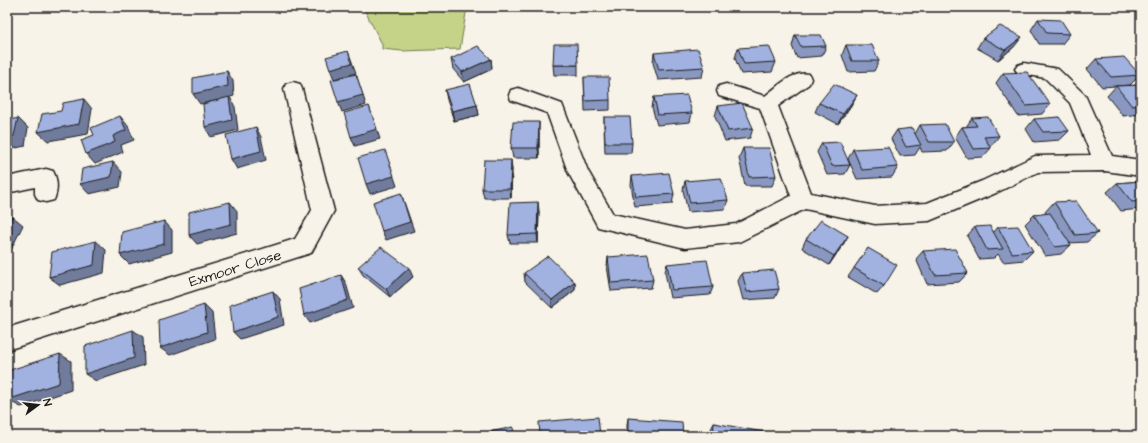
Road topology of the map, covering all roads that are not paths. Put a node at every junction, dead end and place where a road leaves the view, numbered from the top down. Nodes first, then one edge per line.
1 (1024, 69) dead end
2 (802, 79) dead end
3 (293, 89) dead end
4 (726, 91) dead end
5 (518, 95) dead end
6 (768, 104) junction
7 (1105, 163) junction
8 (1141, 168) edge
9 (7, 185) edge
10 (46, 194) dead end
11 (803, 200) junction
12 (7, 339) edge

1 - 7 street
2 - 6 street
3 - 12 street, Exmoor Close
4 - 6 street
5 - 11 street
6 - 11 street
7 - 8 street
7 - 11 street
9 - 10 street

